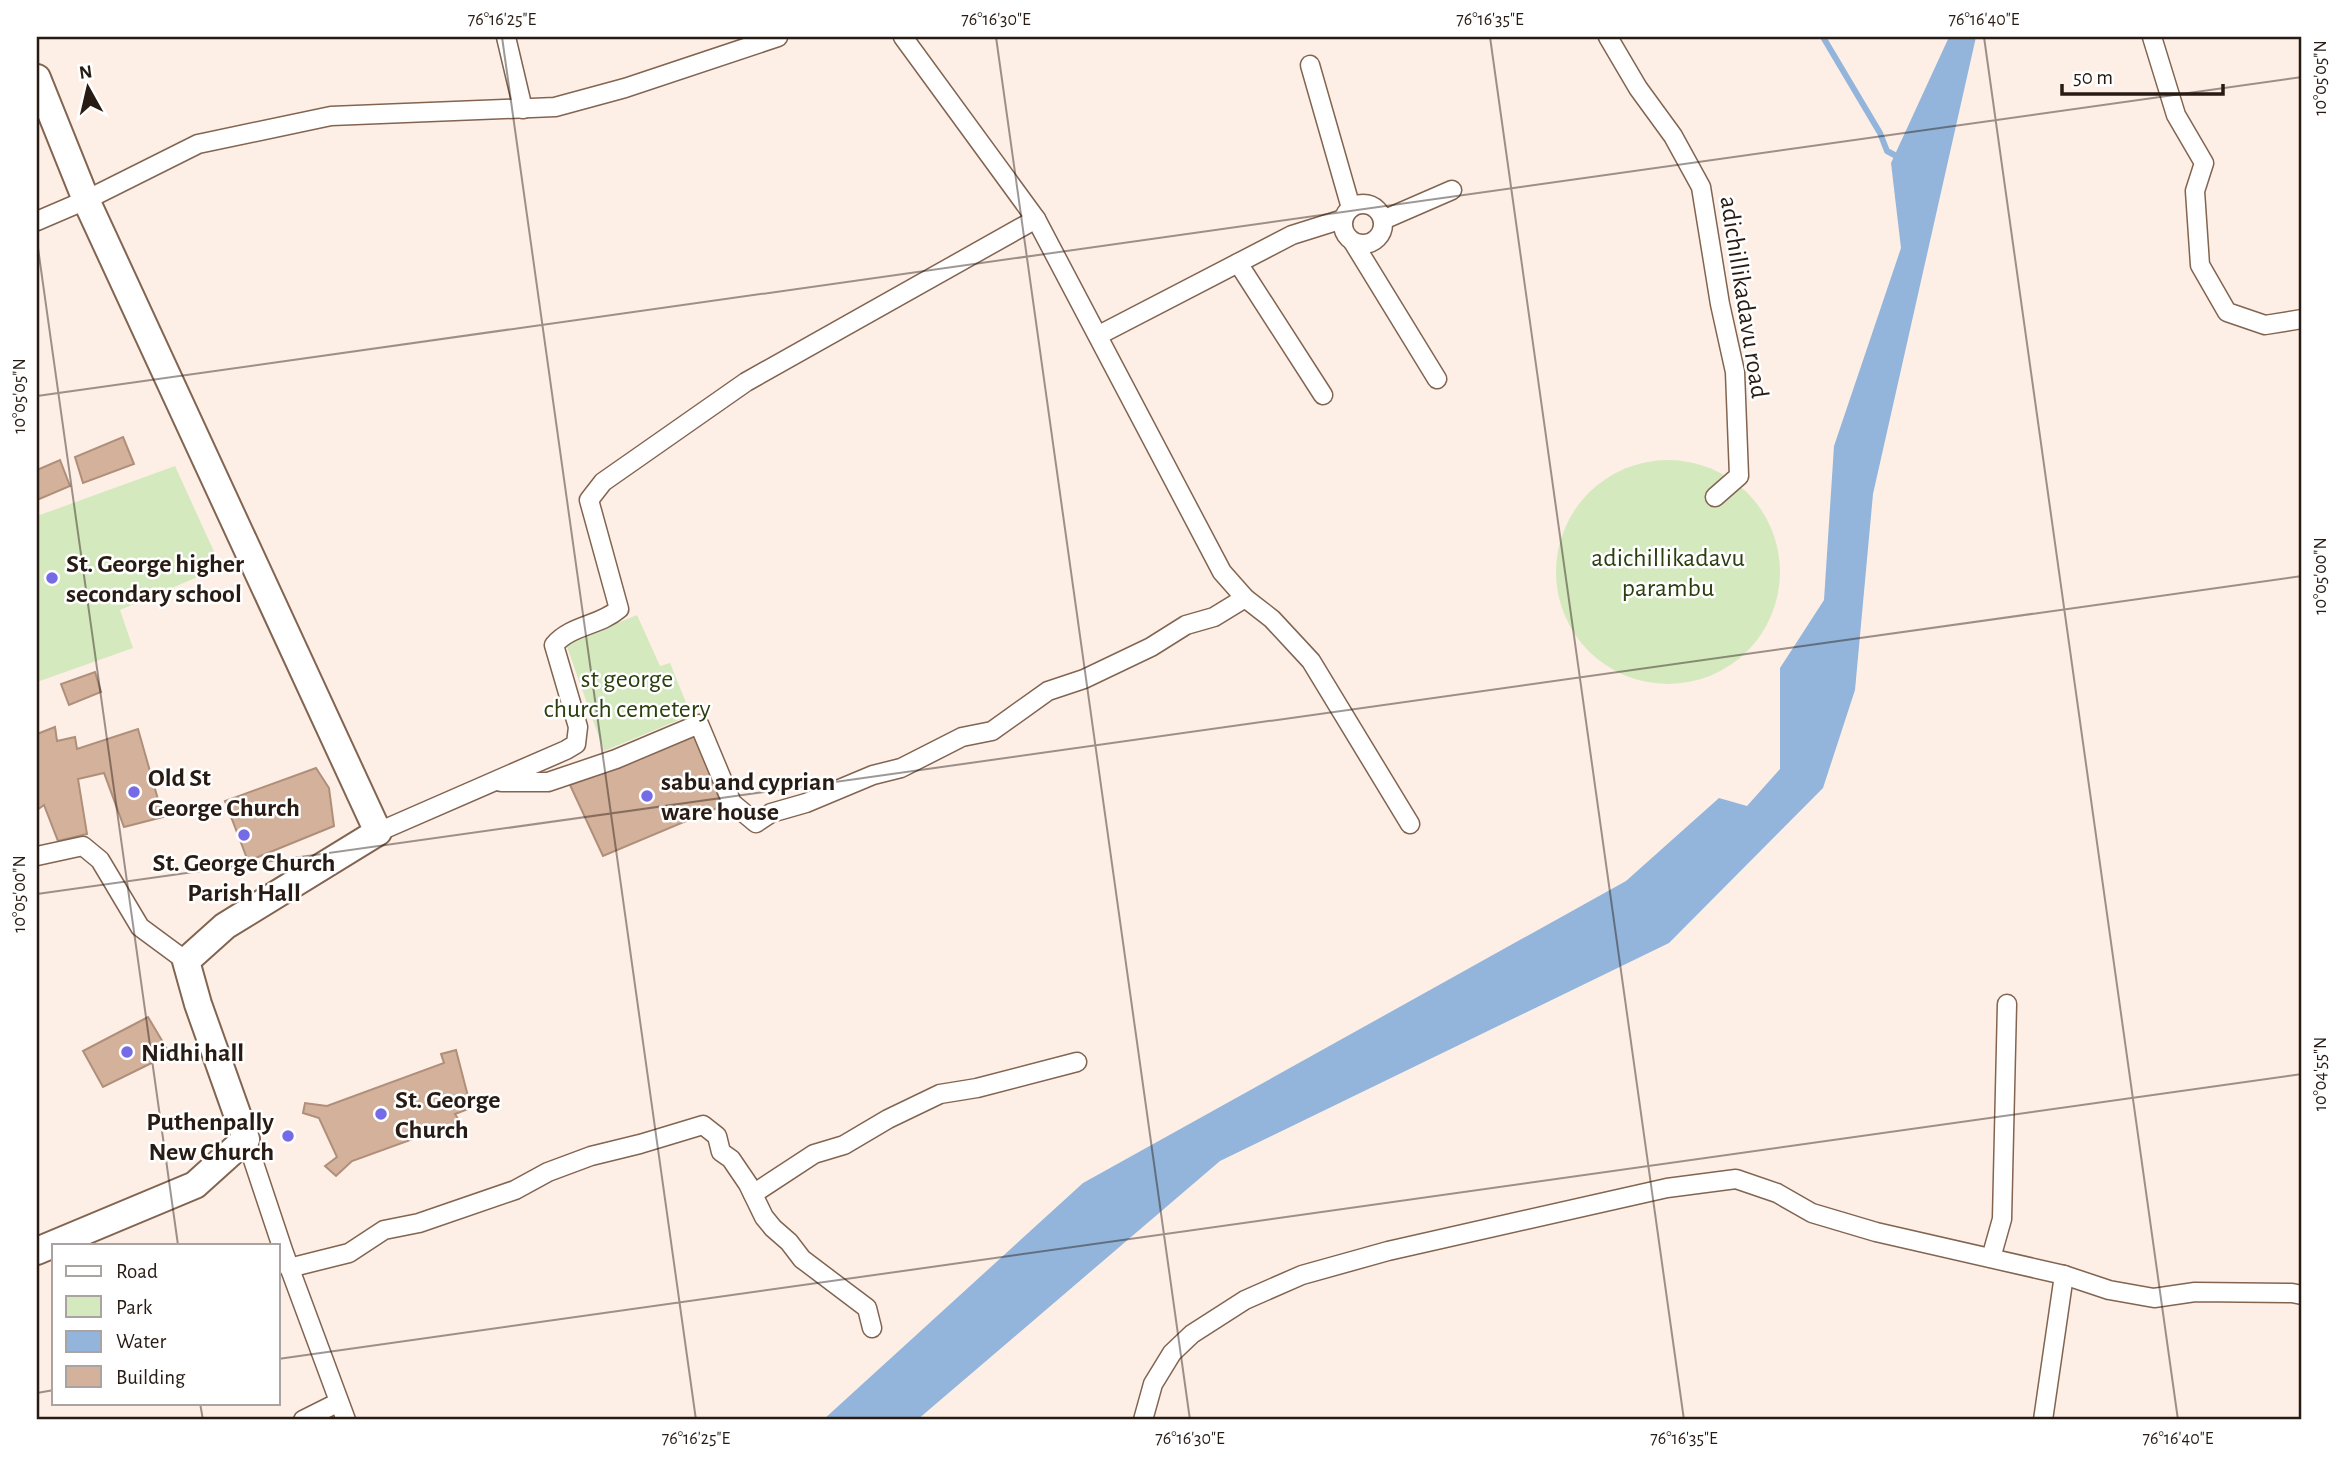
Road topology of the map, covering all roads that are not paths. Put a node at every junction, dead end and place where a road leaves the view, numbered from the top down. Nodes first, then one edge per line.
1 (506, 37) edge
2 (778, 37) edge
3 (903, 37) edge
4 (1608, 37) edge
5 (2152, 37) edge
6 (1310, 65) dead end
7 (37, 78) edge
8 (523, 109) junction
9 (1452, 190) dead end
10 (86, 200) junction
11 (1347, 214) junction
12 (1036, 219) junction
13 (1383, 219) junction
14 (37, 221) edge
15 (1353, 242) junction
16 (1238, 262) junction
17 (2302, 319) edge
18 (1099, 335) junction
19 (1437, 379) dead end
20 (1323, 395) dead end
21 (1715, 497) dead end
22 (1245, 598) junction
23 (494, 782) junction
24 (1410, 824) dead end
25 (378, 832) junction
26 (37, 856) edge
27 (186, 961) junction
28 (2007, 1004) dead end
29 (1077, 1062) dead end
30 (246, 1139) junction
31 (753, 1194) junction
32 (54, 1244) edge
33 (1991, 1258) junction
34 (289, 1268) junction
35 (2064, 1275) junction
36 (2302, 1295) edge
37 (872, 1328) dead end
38 (339, 1402) junction
39 (303, 1420) edge
40 (346, 1420) edge
41 (1143, 1420) edge
42 (2043, 1420) edge

1 - 8 street
2 - 8 street
3 - 12 street
4 - 21 street, adichillikadavu road
5 - 17 street
6 - 11 street
7 - 10 main road
8 - 10 street
9 - 13 street
10 - 14 street
10 - 25 main road
11 - 13 street
11 - 15 street
11 - 16 street
12 - 18 street
12 - 23 street
13 - 15 street
15 - 19 street
16 - 18 street
16 - 20 street
18 - 22 street
22 - 23 street
22 - 24 street
23 - 25 street
25 - 27 main road
26 - 27 street
27 - 30 main road
28 - 33 street
29 - 31 street
30 - 32 main road
30 - 34 street
31 - 34 street
31 - 37 street
33 - 35 street
33 - 41 street
34 - 38 street
35 - 36 street
35 - 42 street
38 - 39 street
38 - 40 street

